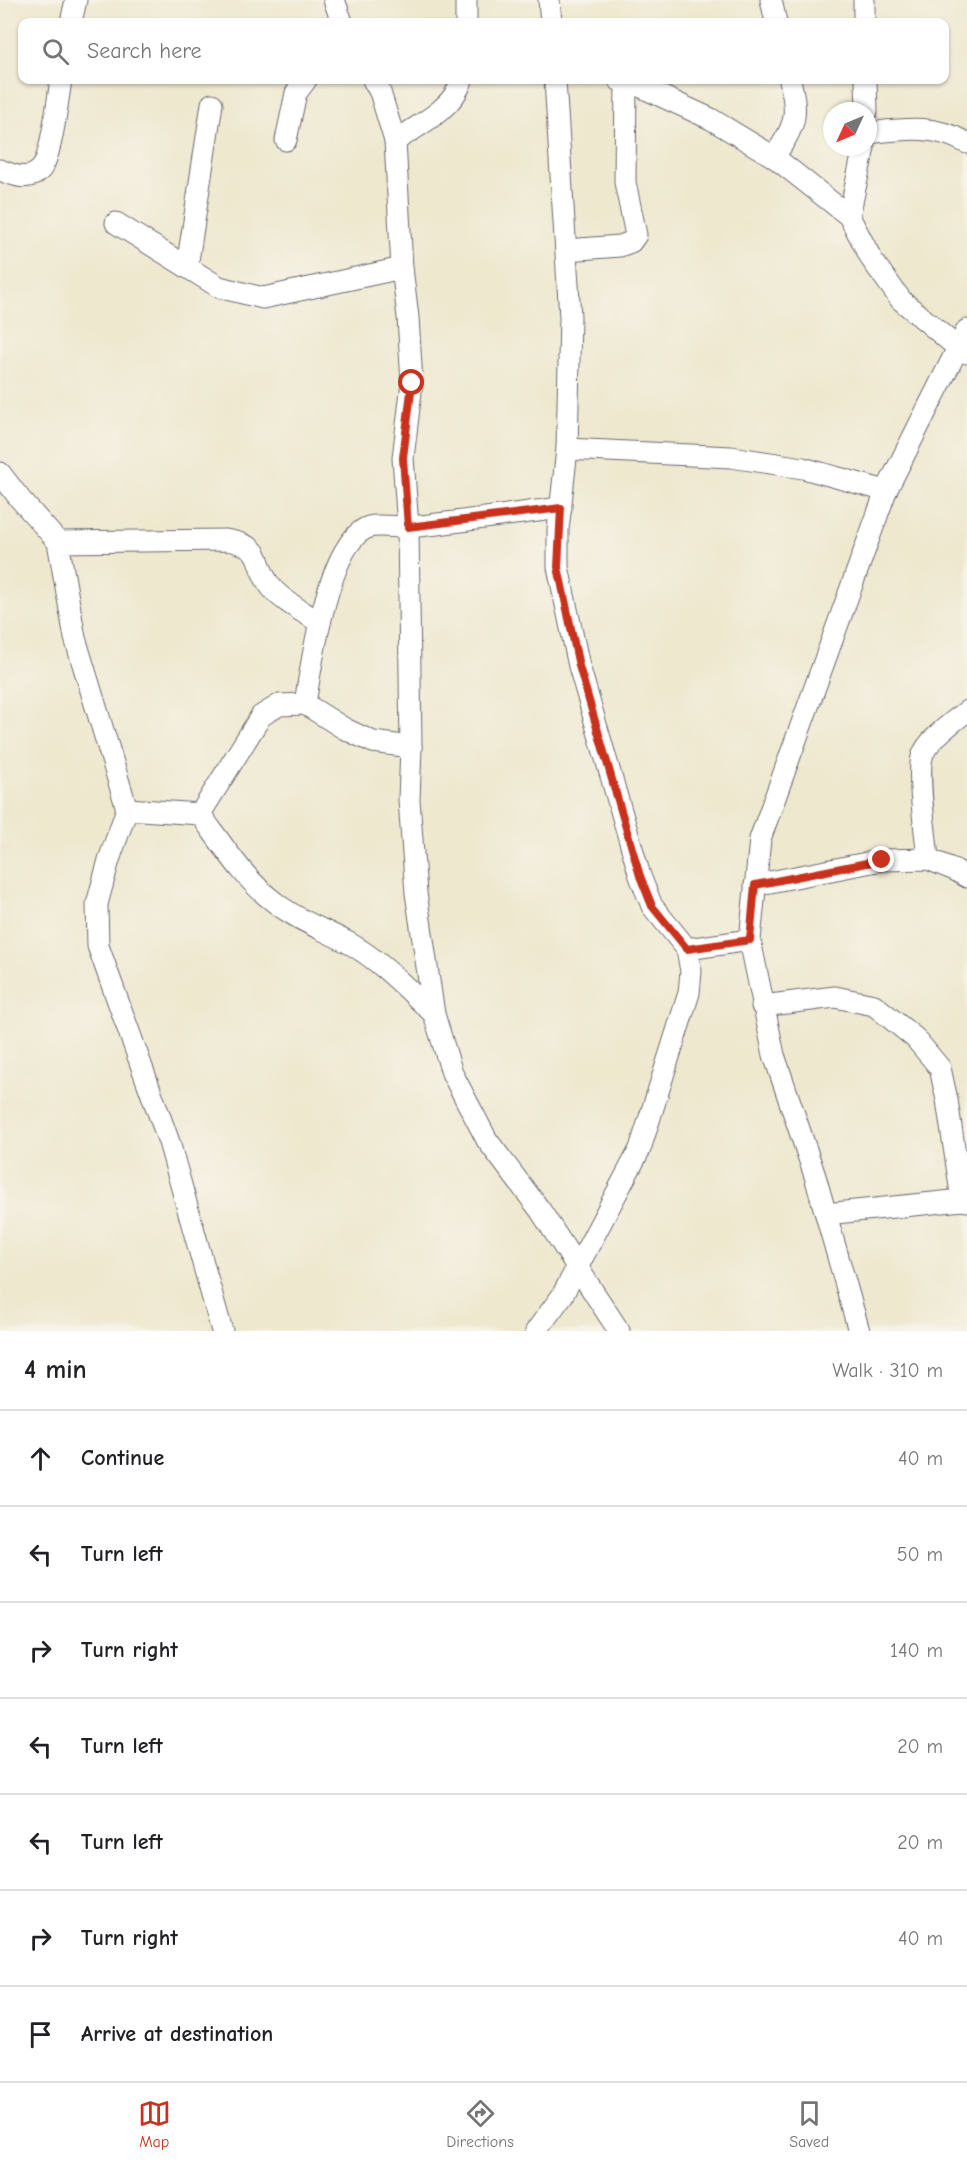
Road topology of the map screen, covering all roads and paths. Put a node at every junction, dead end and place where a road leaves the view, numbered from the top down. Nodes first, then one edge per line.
1 (76, 0) edge
2 (334, 0) edge
3 (465, 0) edge
4 (549, 0) edge
5 (771, 0) edge
6 (864, 0) edge
7 (73, 18) edge
8 (341, 18) edge
9 (466, 18) edge
10 (551, 18) edge
11 (775, 18) edge
12 (864, 18) edge
13 (60, 84) edge
14 (303, 84) edge
15 (375, 84) edge
16 (460, 84) edge
17 (555, 84) edge
18 (623, 84) edge
19 (632, 84) edge
20 (791, 84) edge
21 (866, 84) edge
22 (867, 102) edge
23 (212, 104) dead end
24 (877, 132) edge
25 (286, 140) dead end
26 (395, 141) junction
27 (967, 144) edge
28 (862, 156) edge
29 (774, 157) junction
30 (0, 170) edge
31 (849, 216) junction
32 (116, 223) dead end
33 (566, 250) junction
34 (187, 267) junction
35 (402, 268) junction
36 (964, 344) edge
37 (567, 449) junction
38 (0, 473) edge
39 (886, 491) junction
40 (561, 508) junction
41 (408, 527) junction
42 (58, 542) junction
43 (320, 623) junction
44 (305, 704) junction
45 (967, 711) edge
46 (411, 747) junction
47 (127, 809) junction
48 (200, 814) junction
49 (928, 859) junction
50 (967, 877) edge
51 (755, 885) junction
52 (750, 940) junction
53 (687, 949) junction
54 (762, 1006) junction
55 (434, 1014) junction
56 (965, 1201) edge
57 (826, 1214) junction
58 (577, 1265) junction
59 (222, 1331) edge
60 (536, 1331) edge
61 (619, 1331) edge
62 (859, 1331) edge

1 - 7 street
2 - 8 street
3 - 9 street
4 - 10 street
5 - 11 street
6 - 12 street
13 - 30 street
14 - 25 street
15 - 26 street
16 - 26 street
17 - 33 street
18 - 33 street
19 - 29 street
20 - 29 street
21 - 22 street
23 - 34 street
24 - 27 street
26 - 35 street
28 - 31 street
29 - 31 street
31 - 36 street
32 - 34 street
33 - 37 street
34 - 35 street
35 - 41 street
36 - 39 street
37 - 39 street
37 - 40 street
38 - 42 street
39 - 51 street
40 - 41 street
40 - 53 street
41 - 43 street
41 - 46 street
42 - 43 street
42 - 47 street
43 - 44 street
44 - 46 street
44 - 48 street
45 - 49 street
46 - 55 street
47 - 48 street
47 - 59 street
48 - 55 street
49 - 50 street
49 - 51 street
51 - 52 street
52 - 53 street
52 - 54 street
53 - 58 street
54 - 56 street
54 - 57 street
55 - 58 street
56 - 57 street
57 - 62 street
58 - 60 street
58 - 61 street

